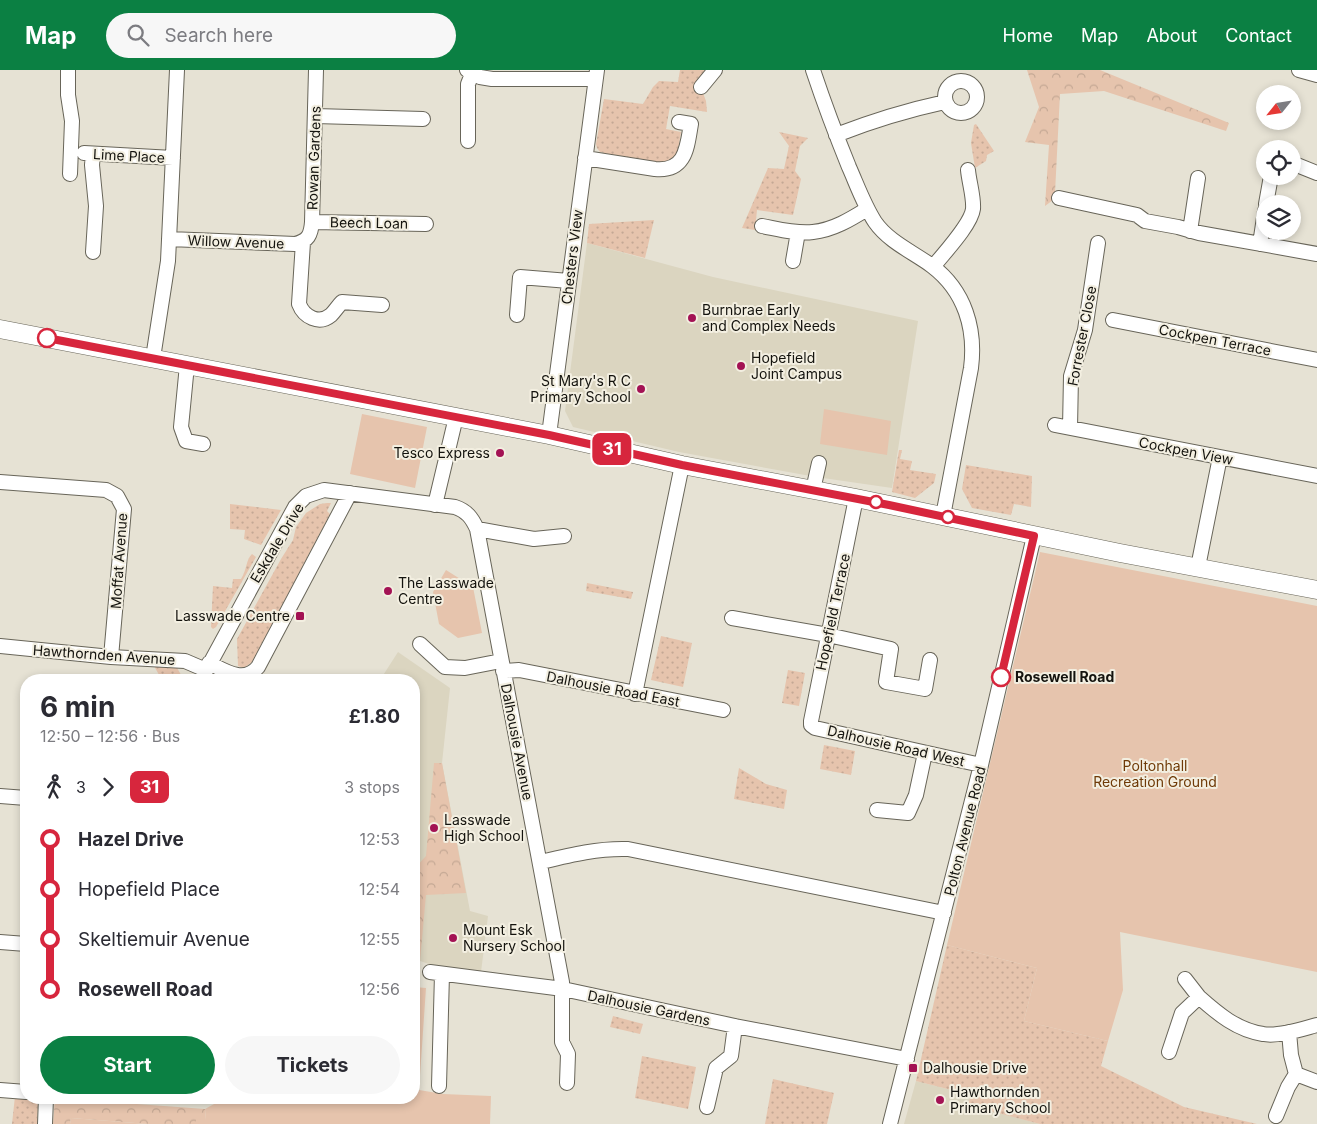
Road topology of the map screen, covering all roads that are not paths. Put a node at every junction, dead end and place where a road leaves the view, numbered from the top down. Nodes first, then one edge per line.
1 (68, 70) edge
2 (177, 70) edge
3 (316, 70) edge
4 (715, 70) edge
5 (813, 70) edge
6 (1299, 70) edge
7 (469, 72) edge
8 (596, 75) edge
9 (1317, 75) edge
10 (701, 87) dead end
11 (946, 102) dead end
12 (315, 116) junction
13 (423, 119) dead end
14 (680, 122) dead end
15 (836, 135) junction
16 (468, 141) dead end
17 (173, 158) junction
18 (585, 158) junction
19 (1301, 166) edge
20 (968, 170) dead end
21 (1317, 172) edge
22 (70, 174) dead end
23 (1198, 178) dead end
24 (1059, 198) dead end
25 (867, 209) junction
26 (312, 222) junction
27 (426, 224) dead end
28 (762, 226) dead end
29 (1190, 231) junction
30 (798, 232) junction
31 (169, 239) junction
32 (1261, 240) edge
33 (302, 242) junction
34 (1098, 243) dead end
35 (1260, 244) junction
36 (93, 252) dead end
37 (1317, 254) edge
38 (793, 261) dead end
39 (933, 267) junction
40 (569, 281) junction
41 (382, 305) dead end
42 (517, 315) dead end
43 (1113, 320) dead end
44 (0, 329) edge
45 (153, 358) junction
46 (1317, 360) edge
47 (187, 364) junction
48 (456, 417) junction
49 (1055, 425) dead end
50 (1070, 428) junction
51 (549, 435) junction
52 (203, 444) dead end
53 (1220, 457) junction
54 (819, 463) dead end
55 (682, 465) junction
56 (1317, 476) edge
57 (0, 482) edge
58 (813, 490) junction
59 (350, 493) junction
60 (856, 498) junction
61 (435, 505) junction
62 (943, 516) junction
63 (477, 529) junction
64 (564, 536) dead end
65 (1034, 536) junction
66 (1198, 567) junction
67 (1317, 590) edge
68 (732, 618) dead end
69 (828, 635) junction
70 (420, 644) dead end
71 (0, 646) edge
72 (111, 657) junction
73 (930, 660) dead end
74 (502, 666) junction
75 (205, 671) edge
76 (232, 674) edge
77 (249, 674) edge
78 (636, 694) junction
79 (723, 710) dead end
80 (811, 725) joint
81 (925, 753) junction
82 (981, 766) junction
83 (0, 796) edge
84 (20, 798) edge
85 (877, 810) dead end
86 (541, 862) junction
87 (944, 913) junction
88 (0, 942) edge
89 (20, 944) edge
90 (1185, 979) dead end
91 (563, 989) junction
92 (1200, 997) junction
93 (1317, 1025) edge
94 (735, 1026) junction
95 (1289, 1032) junction
96 (1169, 1052) dead end
97 (907, 1060) junction
98 (1296, 1074) junction
99 (1317, 1082) edge
100 (567, 1083) dead end
101 (439, 1086) dead end
102 (0, 1090) edge
103 (20, 1092) edge
104 (46, 1104) edge
105 (707, 1107) dead end
106 (1276, 1116) dead end
107 (45, 1124) edge
108 (890, 1124) edge

1 - 22 street
2 - 17 street
3 - 12 street, Rowan Gardens
4 - 10 street
5 - 15 street
6 - 9 street
7 - 8 street, Chesters View
7 - 16 street, Chesters View
8 - 18 street, Chesters View
11 - 15 street
12 - 13 street
12 - 26 street, Rowan Gardens
14 - 18 street
15 - 25 street
17 - 31 street
17 - 36 street, Lime Place
18 - 40 street, Chesters View
19 - 21 street
20 - 39 street
23 - 29 street
24 - 29 street
25 - 30 street
25 - 39 street
26 - 27 street, Beech Loan
26 - 33 street, Rowan Gardens
28 - 30 street
29 - 35 street
30 - 38 street
31 - 33 street, Willow Avenue
31 - 45 street
32 - 35 street
33 - 41 street
34 - 50 street, Forrester Close
35 - 37 street
39 - 62 street
40 - 42 street
40 - 51 street, Chesters View
43 - 46 street, Cockpen Terrace
44 - 45 main road
45 - 47 main road
47 - 48 main road
47 - 52 street
48 - 51 main road
48 - 61 street
49 - 50 street, Cockpen View
50 - 53 street, Cockpen View
51 - 55 main road
53 - 56 street, Cockpen View
53 - 66 street
54 - 58 street
55 - 58 main road
55 - 78 street
57 - 72 street, Moffat Avenue
58 - 60 main road
59 - 61 street, Eskdale Drive
59 - 75 street, Eskdale Drive
59 - 77 street, Hawthornden Avenue
60 - 62 main road
60 - 69 street, Hopefield Terrace
61 - 63 street, Eskdale Drive
62 - 65 main road
63 - 64 street
63 - 74 street, Dalhousie Avenue
65 - 66 main road
65 - 82 street, Polton Avenue Road
66 - 67 main road
68 - 69 street
69 - 73 street
69 - 80 street, Hopefield Terrace
70 - 74 street, Dalhousie Road East
71 - 72 street, Hawthornden Avenue
72 - 75 street, Hawthornden Avenue
74 - 78 street, Dalhousie Road East
74 - 86 street, Dalhousie Avenue
75 - 76 street, Hawthornden Avenue
78 - 79 street, Dalhousie Road East
80 - 81 street, Dalhousie Road West
81 - 82 street, Dalhousie Road West
81 - 85 street
82 - 87 street, Polton Avenue Road
83 - 84 street
86 - 87 street
86 - 91 street, Dalhousie Avenue
87 - 97 street, Polton Avenue Road
88 - 89 street
90 - 92 street
91 - 94 street, Dalhousie Gardens
91 - 100 street
91 - 101 street, Dalhousie Gardens
92 - 95 street
92 - 96 street
93 - 95 street
94 - 97 street, Dalhousie Gardens
94 - 105 street
95 - 98 street
97 - 108 street, Polton Avenue Road
98 - 99 street
98 - 106 street
102 - 103 street
104 - 107 street

